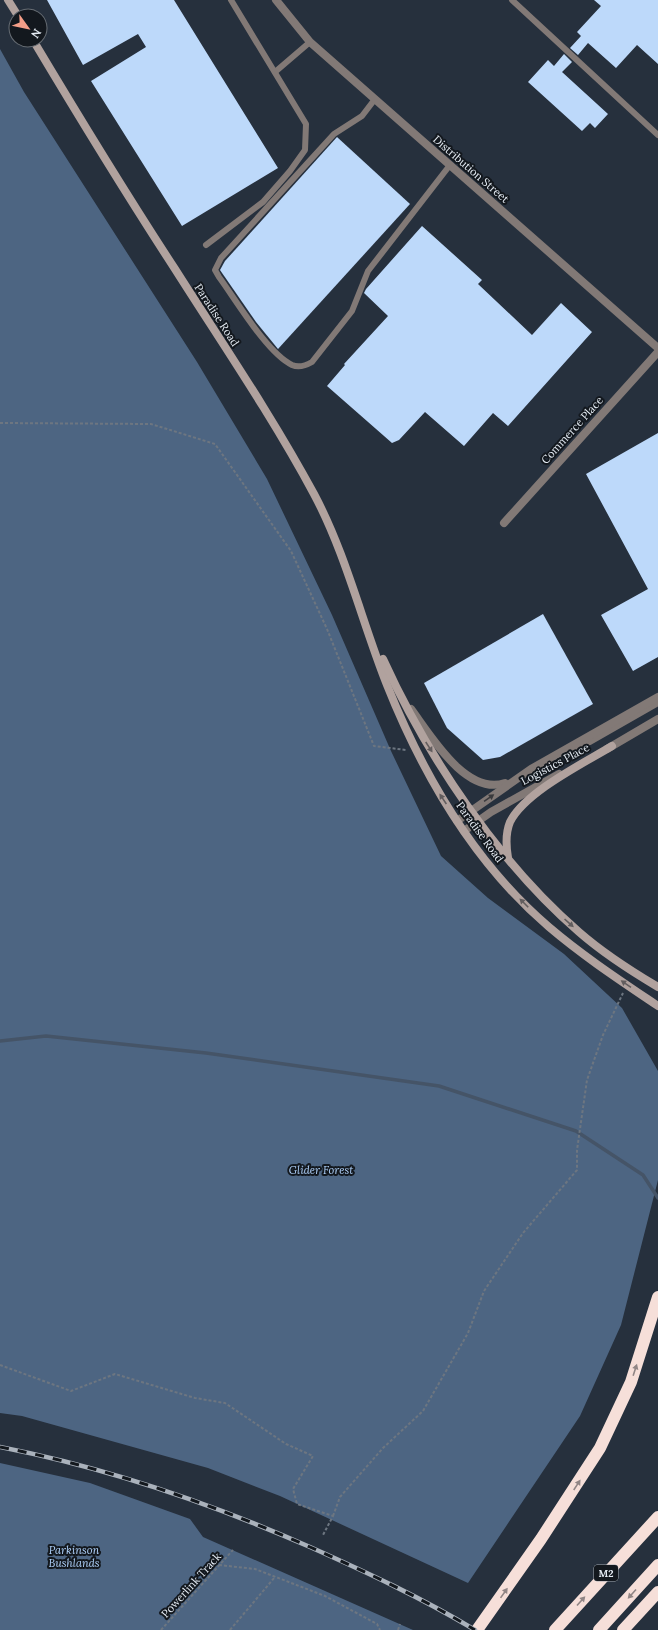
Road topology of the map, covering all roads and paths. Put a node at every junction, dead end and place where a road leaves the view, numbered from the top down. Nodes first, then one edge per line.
1 (231, 0) edge
2 (276, 0) edge
3 (512, 0) edge
4 (310, 42) junction
5 (38, 48) edge
6 (274, 72) junction
7 (375, 99) junction
8 (658, 135) edge
9 (450, 165) junction
10 (206, 245) dead end
11 (658, 348) edge
12 (658, 352) edge
13 (0, 423) edge
14 (504, 523) dead end
15 (362, 612) junction
16 (400, 696) junction
17 (658, 697) edge
18 (658, 703) edge
19 (658, 719) edge
20 (612, 746) junction
21 (417, 751) junction
22 (552, 757) junction
23 (513, 780) junction
24 (472, 810) junction
25 (457, 821) junction
26 (479, 821) junction
27 (464, 832) junction
28 (509, 860) junction
29 (627, 985) junction
30 (658, 987) edge
31 (658, 1006) edge
32 (658, 1297) edge
33 (0, 1365) edge
34 (333, 1516) junction
35 (658, 1517) edge
36 (323, 1535) dead end
37 (233, 1550) dead end
38 (658, 1565) edge
39 (219, 1566) junction
40 (275, 1577) junction
41 (658, 1592) edge
42 (400, 1624) dead end
43 (161, 1630) edge
44 (230, 1630) edge
45 (380, 1630) edge
46 (398, 1630) edge
47 (477, 1630) edge
48 (555, 1630) edge
49 (599, 1630) edge
50 (623, 1630) edge

1 - 6 lane
2 - 4 street, Distribution Street
3 - 8 lane
4 - 6 lane
4 - 7 street, Distribution Street
5 - 15 street, Paradise Road
6 - 10 lane
7 - 9 street, Distribution Street
7 - 9 lane
9 - 11 street, Distribution Street
12 - 14 street, Commerce Place
13 - 21 path
15 - 16 street, Paradise Road
15 - 21 street, Paradise Road
16 - 23 street
16 -> 24 street, Paradise Road
17 - 22 street, Logistics Place
18 - 22 lane, Logistics Place
19 - 20 street, Logistics Place
20 - 26 street, Logistics Place
20 - 28 street, Paradise Road
25 -> 21 street, Paradise Road
22 - 23 street, Logistics Place
24 -> 23 street, Logistics Place
24 - 25 street, Logistics Place
24 - 26 street, Paradise Road
25 - 27 street, Paradise Road
26 - 27 street, Logistics Place
26 - 28 street, Paradise Road
29 -> 27 street, Paradise Road
28 -> 30 street, Paradise Road
29 - 31 street, Paradise Road
29 - 34 path
47 -> 32 highway
33 - 34 path
34 - 36 path
48 -> 35 highway, M2
37 - 39 path, Powerlink Track
38 -> 49 highway
39 - 40 path
39 - 43 path, Powerlink Track
40 - 44 path
40 - 45 path
41 - 50 highway
42 - 46 path

